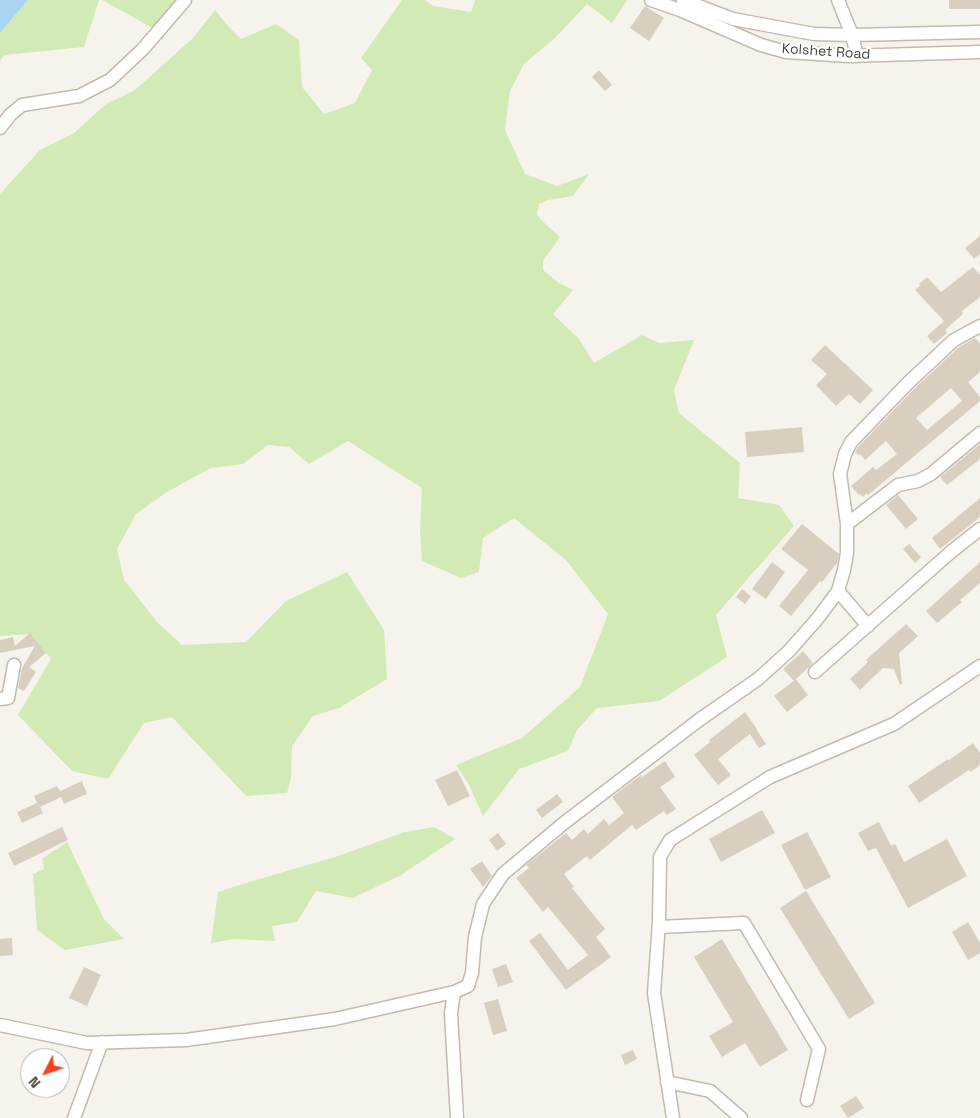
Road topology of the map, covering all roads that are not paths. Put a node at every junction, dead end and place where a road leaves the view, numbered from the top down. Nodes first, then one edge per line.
1 (185, 0) edge
2 (652, 0) edge
3 (683, 0) edge
4 (838, 0) edge
5 (730, 24) junction
6 (980, 32) edge
7 (852, 35) junction
8 (980, 52) edge
9 (857, 56) junction
10 (0, 128) edge
11 (980, 326) edge
12 (980, 433) edge
13 (847, 524) junction
14 (980, 529) edge
15 (838, 591) junction
16 (868, 626) junction
17 (14, 665) dead end
18 (980, 666) edge
19 (815, 672) dead end
20 (0, 699) edge
21 (659, 927) junction
22 (454, 992) junction
23 (0, 1025) edge
24 (102, 1042) junction
25 (667, 1082) junction
26 (807, 1100) dead end
27 (74, 1118) edge
28 (457, 1118) edge
29 (673, 1118) edge
30 (741, 1118) edge

1 - 10 street
2 - 5 street, Kolshet Road
3 - 5 street, Kolshet Road
4 - 7 street
5 - 7 street, Kolshet Road
5 - 9 street, Kolshet Road
6 - 7 street, Kolshet Road
7 - 9 street
8 - 9 street, Kolshet Road
11 - 13 street
12 - 13 street
13 - 15 street
14 - 16 street
15 - 16 street
15 - 22 street
16 - 19 street
17 - 20 street
18 - 21 street
21 - 25 street
21 - 26 street
22 - 24 street
22 - 28 street
23 - 24 street
24 - 27 street
25 - 29 street
25 - 30 street

